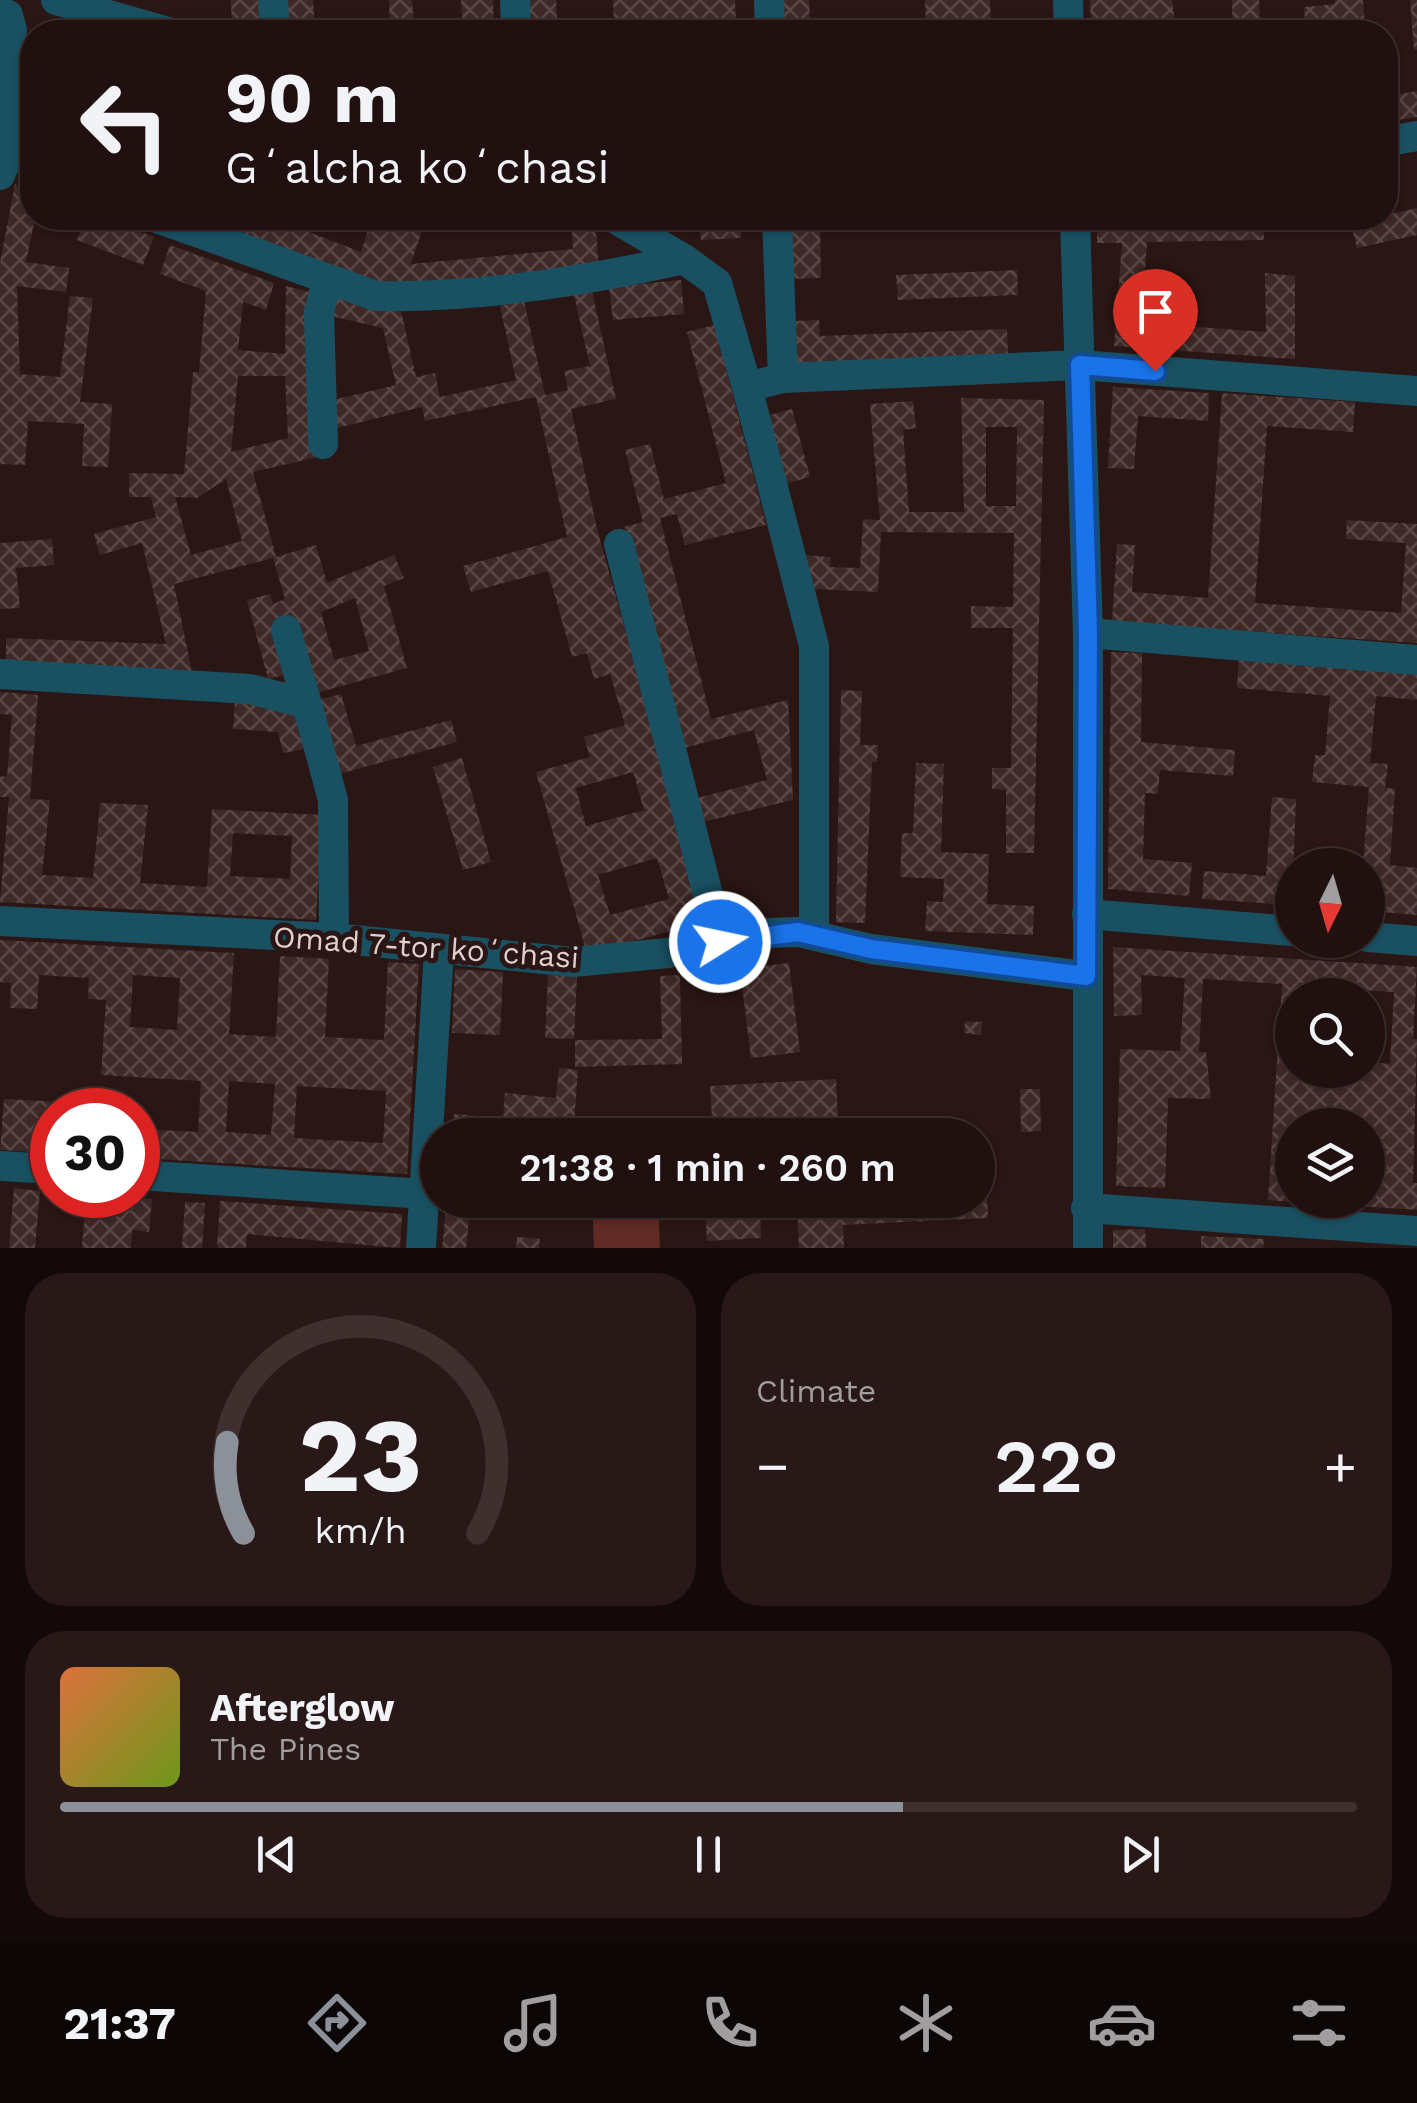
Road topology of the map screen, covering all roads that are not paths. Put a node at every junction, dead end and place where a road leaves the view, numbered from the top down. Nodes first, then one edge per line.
1 (56, 0) edge
2 (7, 9) edge
3 (126, 20) edge
4 (9, 171) edge
5 (189, 230) edge
6 (634, 230) edge
7 (777, 230) edge
8 (1075, 230) edge
9 (684, 259) junction
10 (326, 282) junction
11 (1080, 365) junction
12 (782, 378) junction
13 (747, 387) junction
14 (1417, 391) edge
15 (324, 444) dead end
16 (619, 544) dead end
17 (286, 630) dead end
18 (1088, 633) junction
19 (1417, 660) edge
20 (0, 674) edge
21 (306, 704) junction
22 (1088, 914) junction
23 (0, 920) edge
24 (1275, 930) edge
25 (814, 934) junction
26 (334, 938) junction
27 (1385, 938) edge
28 (1417, 941) edge
29 (720, 942) junction
30 (439, 951) junction
31 (1086, 976) junction
32 (429, 1118) edge
33 (0, 1166) edge
34 (30, 1168) edge
35 (160, 1176) edge
36 (420, 1194) edge
37 (1086, 1208) junction
38 (423, 1218) edge
39 (1417, 1231) edge
40 (421, 1248) edge
41 (1088, 1248) edge

1 - 3 street
2 - 4 street
5 - 10 street
6 - 9 street
7 - 12 street
8 - 11 street
9 - 10 street
9 - 13 street
10 - 15 street
11 - 12 street
11 - 14 street
11 - 18 street
12 - 13 street
13 - 25 street
16 - 29 street
17 - 21 street
18 - 19 street
18 - 22 street
20 - 21 street
21 - 26 street
22 - 24 street
22 - 31 street
23 - 26 street, Omad 7-tor koʻchasi
25 - 29 street, Omad 7-tor koʻchasi
25 - 31 street, Omad 7-tor koʻchasi
26 - 30 street, Omad 7-tor koʻchasi
27 - 28 street
29 - 30 street, Omad 7-tor koʻchasi
30 - 32 street
31 - 37 street
33 - 34 street
35 - 36 street
37 - 39 street
37 - 41 street
38 - 40 street

